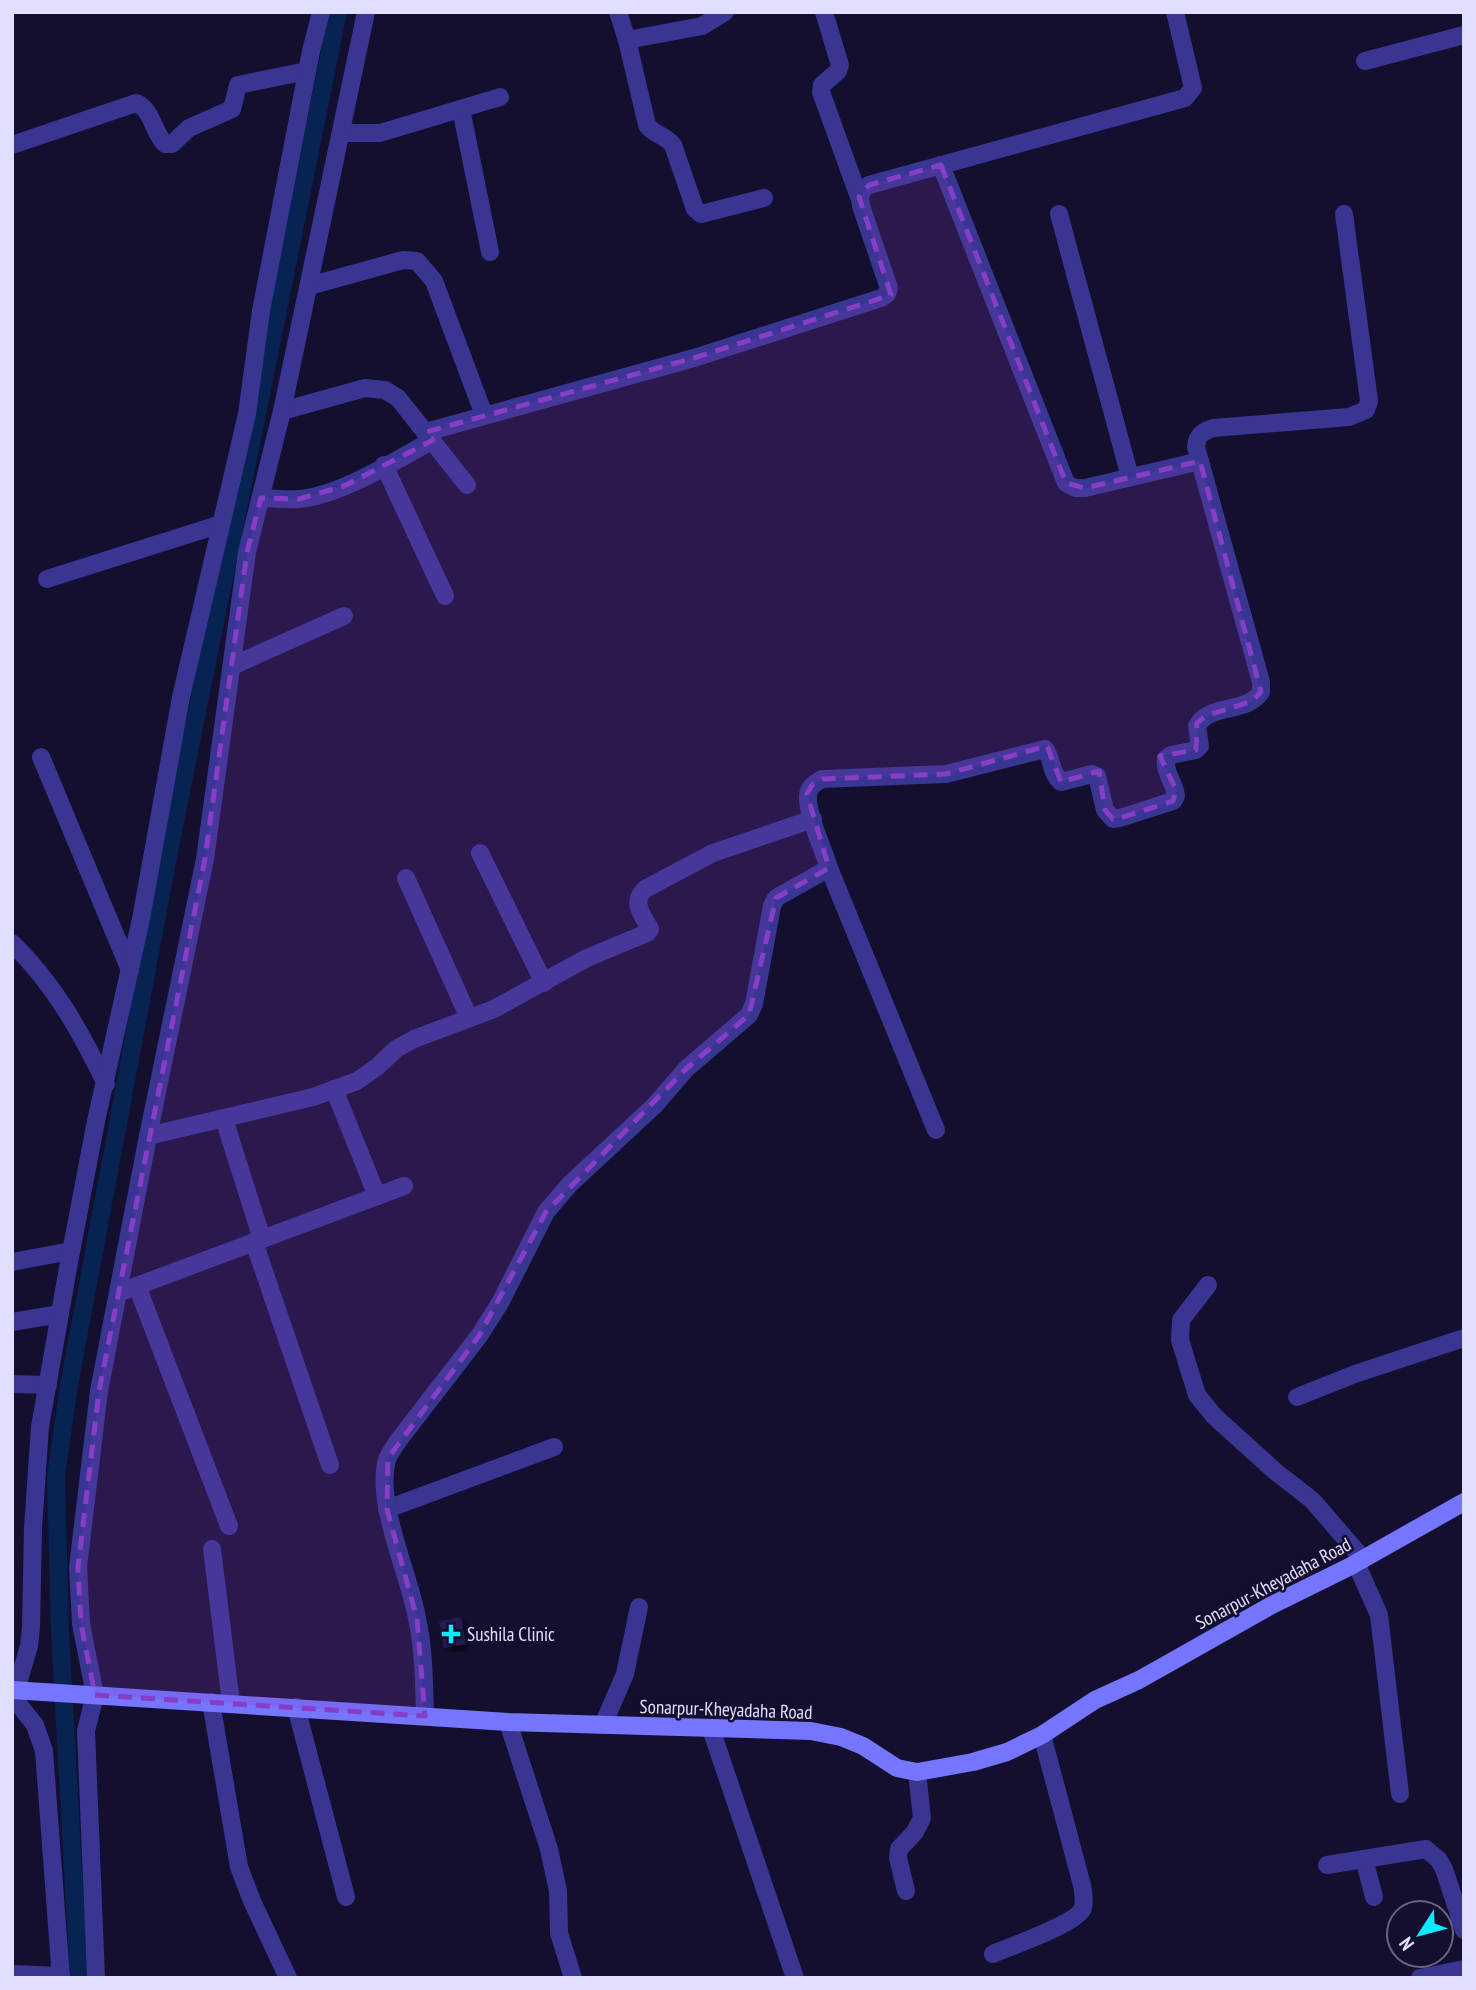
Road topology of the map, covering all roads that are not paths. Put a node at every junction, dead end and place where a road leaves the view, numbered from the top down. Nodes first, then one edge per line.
1 (321, 12) edge
2 (366, 12) edge
3 (618, 12) edge
4 (725, 12) edge
5 (824, 12) edge
6 (1175, 12) edge
7 (1464, 34) edge
8 (627, 40) junction
9 (1365, 61) dead end
10 (307, 71) junction
11 (500, 97) dead end
12 (461, 109) junction
13 (341, 133) junction
14 (12, 145) edge
15 (941, 165) junction
16 (859, 197) junction
17 (764, 198) dead end
18 (1059, 214) dead end
19 (1344, 214) dead end
20 (490, 252) dead end
21 (309, 286) junction
22 (282, 411) junction
23 (484, 415) junction
24 (429, 436) junction
25 (1200, 461) junction
26 (384, 466) junction
27 (1129, 477) junction
28 (467, 485) dead end
29 (261, 498) junction
30 (221, 524) junction
31 (47, 579) dead end
32 (446, 596) dead end
33 (344, 616) dead end
34 (232, 666) junction
35 (41, 757) dead end
36 (813, 819) junction
37 (480, 853) dead end
38 (829, 868) junction
39 (406, 878) dead end
40 (12, 943) edge
41 (130, 970) junction
42 (544, 982) junction
43 (469, 1018) junction
44 (106, 1084) junction
45 (334, 1089) junction
46 (224, 1119) junction
47 (936, 1130) dead end
48 (148, 1136) junction
49 (404, 1186) dead end
50 (377, 1196) junction
51 (258, 1241) junction
52 (71, 1251) junction
53 (12, 1262) edge
54 (1209, 1285) dead end
55 (137, 1286) junction
56 (118, 1293) junction
57 (60, 1314) junction
58 (12, 1322) edge
59 (1464, 1338) edge
60 (12, 1384) edge
61 (48, 1385) junction
62 (1297, 1397) dead end
63 (554, 1447) dead end
64 (330, 1465) dead end
65 (1464, 1502) edge
66 (387, 1509) junction
67 (229, 1526) dead end
68 (212, 1549) dead end
69 (1360, 1561) junction
70 (639, 1607) dead end
71 (17, 1691) edge
72 (87, 1694) junction
73 (211, 1702) junction
74 (231, 1703) junction
75 (296, 1707) junction
76 (425, 1716) junction
77 (508, 1722) junction
78 (603, 1725) junction
79 (710, 1729) junction
80 (1042, 1735) junction
81 (917, 1772) junction
82 (1400, 1794) dead end
83 (1364, 1859) junction
84 (1327, 1865) dead end
85 (906, 1891) dead end
86 (346, 1897) dead end
87 (1374, 1897) dead end
88 (1464, 1930) edge
89 (993, 1954) dead end
90 (1464, 1969) edge
91 (12, 1974) edge
92 (61, 1977) edge
93 (96, 1978) edge
94 (288, 1978) edge
95 (573, 1978) edge
96 (795, 1978) edge
97 (1420, 1978) edge

1 - 10 street
2 - 13 street
3 - 8 street
4 - 8 street
5 - 16 street
6 - 15 street
7 - 9 street
8 - 17 street
10 - 14 street
10 - 30 street
11 - 12 street
12 - 13 street
12 - 20 street
13 - 21 street
15 - 16 street
15 - 27 street
16 - 23 street
18 - 27 street
19 - 25 street
21 - 22 street
21 - 23 street
22 - 24 street
22 - 29 street
23 - 24 street
24 - 26 street
24 - 28 street
25 - 27 street
25 - 36 street
26 - 29 street
26 - 32 street
29 - 34 street
30 - 31 street
30 - 41 street
33 - 34 street
34 - 48 street
35 - 41 street
36 - 38 street
36 - 42 street
37 - 42 street
38 - 47 street
38 - 66 street
39 - 43 street
40 - 44 street
41 - 44 street
42 - 43 street
43 - 45 street
44 - 52 street
45 - 46 street
45 - 50 street
46 - 48 street
46 - 51 street
48 - 56 street
49 - 50 street
50 - 51 street
51 - 55 street
51 - 64 street
52 - 53 street
52 - 57 street
54 - 69 street
55 - 56 street
55 - 67 street
56 - 72 street
57 - 58 street
57 - 61 street
59 - 62 street
60 - 61 street
61 - 71 street
63 - 66 street
65 - 69 main road, Sonarpur-Kheyadaha Road
66 - 76 street
68 - 74 street
69 - 80 main road, Sonarpur-Kheyadaha Road
69 - 82 street
70 - 78 street
71 - 72 main road, Sonarpur-Kheyadaha Road
71 - 92 street
72 - 73 main road, Sonarpur-Kheyadaha Road
72 - 93 street
73 - 74 main road, Sonarpur-Kheyadaha Road
73 - 94 street
74 - 75 main road, Sonarpur-Kheyadaha Road
75 - 76 main road, Sonarpur-Kheyadaha Road
75 - 86 street
76 - 77 main road, Sonarpur-Kheyadaha Road
77 - 78 main road, Sonarpur-Kheyadaha Road
77 - 95 street
78 - 79 main road, Sonarpur-Kheyadaha Road
79 - 81 main road, Sonarpur-Kheyadaha Road
79 - 96 street
80 - 81 main road, Sonarpur-Kheyadaha Road
80 - 89 street
81 - 85 street
83 - 84 street
83 - 87 street
83 - 88 street
90 - 97 street
91 - 92 street

